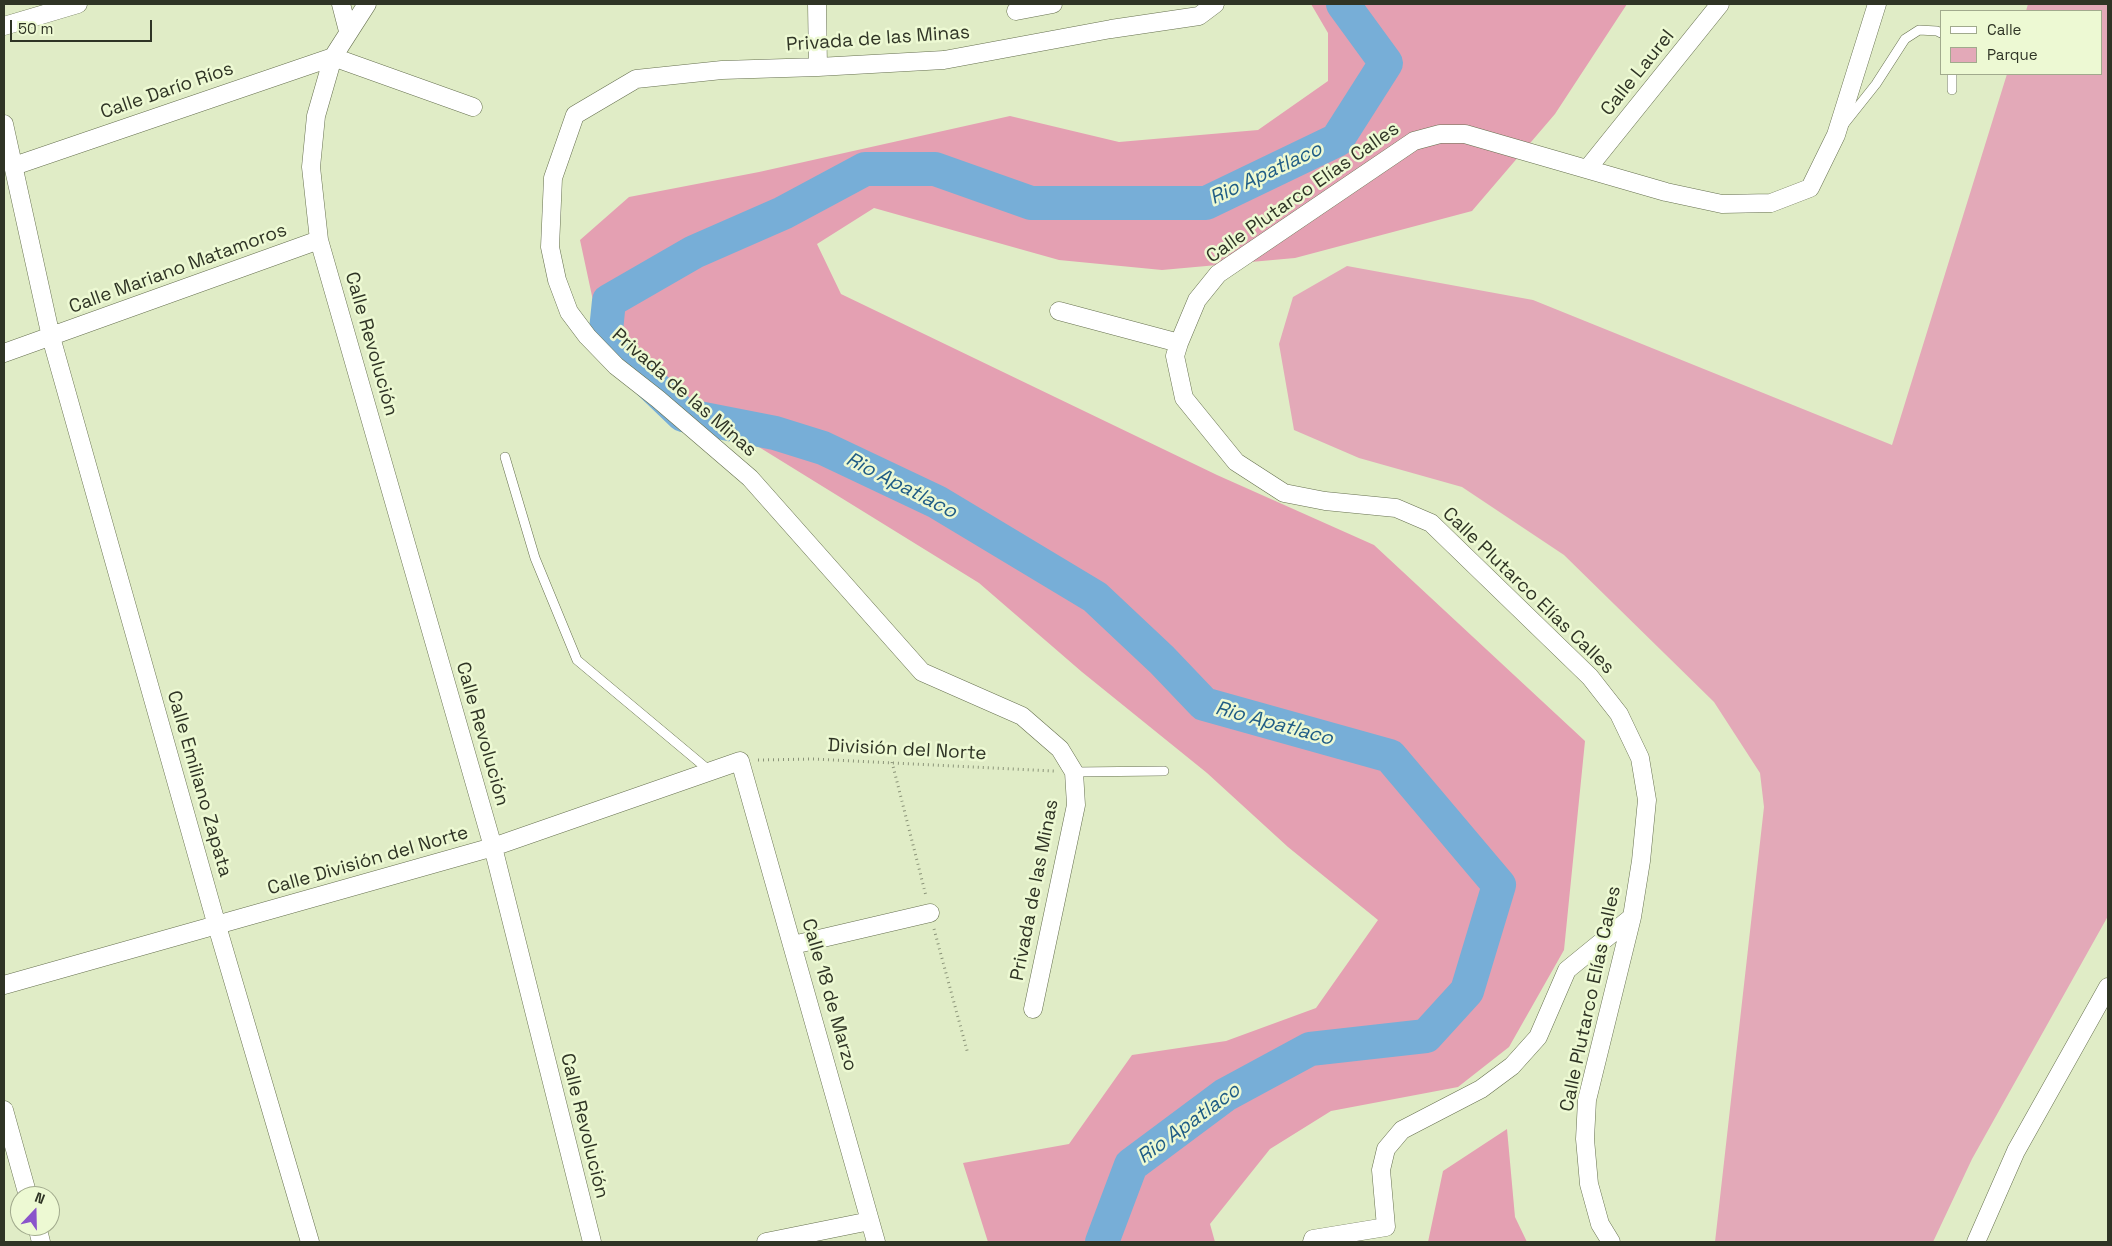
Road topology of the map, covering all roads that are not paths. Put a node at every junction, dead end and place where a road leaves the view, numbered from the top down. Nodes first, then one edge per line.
1 (78, 4) edge
2 (341, 4) edge
3 (367, 4) edge
4 (817, 4) edge
5 (1053, 4) edge
6 (1215, 4) edge
7 (1720, 4) edge
8 (1877, 4) edge
9 (1016, 11) dead end
10 (4, 26) edge
11 (348, 31) junction
12 (1940, 32) edge
13 (333, 57) junction
14 (818, 67) junction
15 (1952, 75) edge
16 (1952, 90) dead end
17 (473, 107) dead end
18 (4, 124) edge
19 (1836, 135) junction
20 (14, 166) junction
21 (1588, 168) junction
22 (319, 240) junction
23 (1058, 311) dead end
24 (51, 337) junction
25 (1179, 343) junction
26 (4, 353) edge
27 (505, 457) dead end
28 (740, 760) joint
29 (1164, 771) dead end
30 (711, 772) junction
31 (1074, 772) junction
32 (493, 847) junction
33 (930, 913) dead end
34 (1632, 917) junction
35 (217, 926) junction
36 (793, 945) junction
37 (4, 985) edge
38 (2108, 987) edge
39 (1033, 1009) dead end
40 (4, 1110) edge
41 (25, 1186) edge
42 (870, 1221) junction
43 (310, 1242) edge
44 (592, 1242) edge
45 (766, 1242) edge
46 (876, 1242) edge
47 (1312, 1242) edge
48 (1611, 1242) edge
49 (1976, 1242) edge

1 - 10 street
2 - 11 street
3 - 11 street, Calle Revolución
4 - 14 street
5 - 9 street
6 - 14 street, Privada de las Minas
7 - 21 street, Calle Laurel
8 - 19 street, Calle Plutarco Elías Calles
11 - 13 street, Calle Revolución
12 - 19 lane
13 - 17 street
13 - 20 street, Calle Darío Ríos
13 - 22 street, Calle Revolución
14 - 31 street, Privada de las Minas
15 - 16 lane
18 - 20 street, Calle Emiliano Zapata
19 - 21 street, Calle Plutarco Elías Calles
20 - 24 street, Calle Emiliano Zapata
21 - 25 street, Calle Plutarco Elías Calles
22 - 24 street, Calle Mariano Matamoros
22 - 32 street, Calle Revolución
23 - 25 street
24 - 26 street, Calle Mariano Matamoros
24 - 35 street, Calle Emiliano Zapata
25 - 34 street, Calle Plutarco Elías Calles
27 - 30 lane
28 - 30 street, Calle División del Norte
28 - 36 street, Calle 18 de Marzo
29 - 31 lane
30 - 32 street, Calle División del Norte
31 - 39 street, Privada de las Minas
32 - 35 street, Calle División del Norte
32 - 44 street, Calle Revolución
33 - 36 street
34 - 47 street
34 - 48 street, Calle Plutarco Elías Calles
35 - 37 street, Calle División del Norte
35 - 43 street, Calle Emiliano Zapata
36 - 42 street, Calle 18 de Marzo
38 - 49 street
40 - 41 street
42 - 45 street
42 - 46 street, Calle 18 de Marzo

